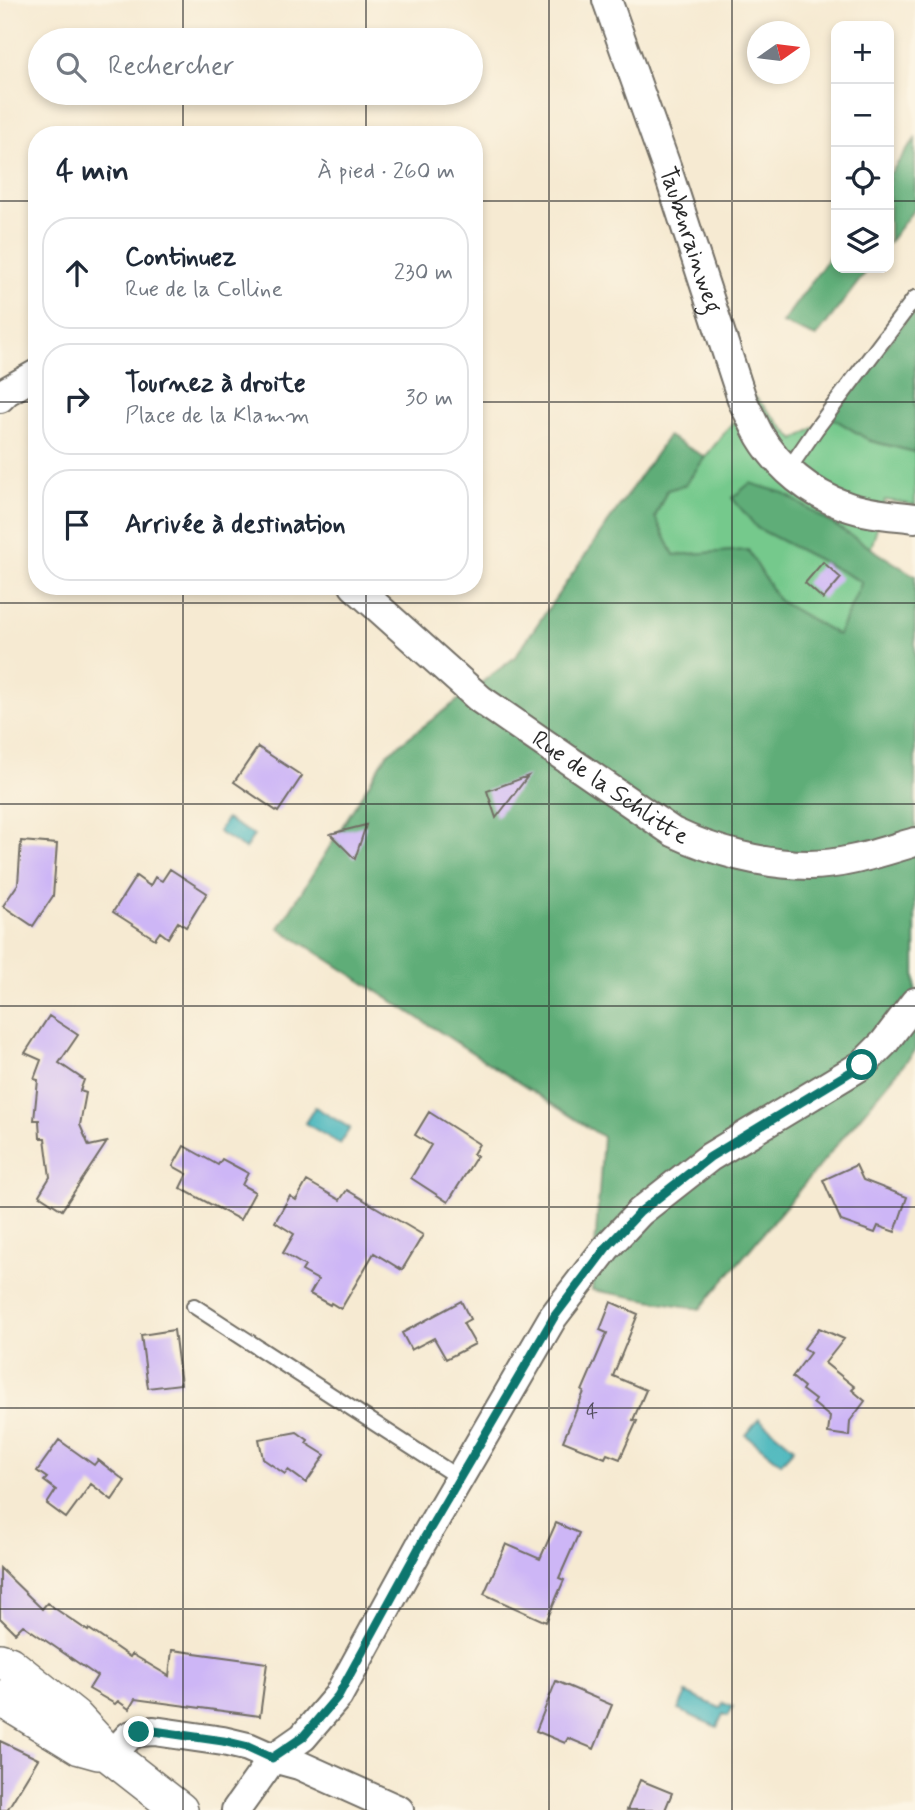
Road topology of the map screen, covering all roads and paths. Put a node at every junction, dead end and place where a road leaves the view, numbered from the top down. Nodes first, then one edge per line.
1 (607, 0) edge
2 (915, 299) edge
3 (28, 379) edge
4 (0, 398) edge
5 (788, 470) junction
6 (915, 518) edge
7 (364, 595) edge
8 (915, 842) edge
9 (915, 1002) edge
10 (194, 1306) dead end
11 (459, 1478) junction
12 (0, 1661) edge
13 (0, 1698) edge
14 (111, 1756) junction
15 (272, 1758) junction
16 (180, 1810) edge
17 (236, 1810) edge
18 (399, 1810) edge

1 - 5 street, Taubenrainweg
2 - 5 lane
3 - 4 street
5 - 6 street, Taubenrainweg
7 - 8 street, Rue de la Schlitte
9 - 11 street
10 - 11 lane
11 - 15 street
12 - 14 street
13 - 14 street
14 - 15 street
14 - 16 street
15 - 17 street
15 - 18 street

